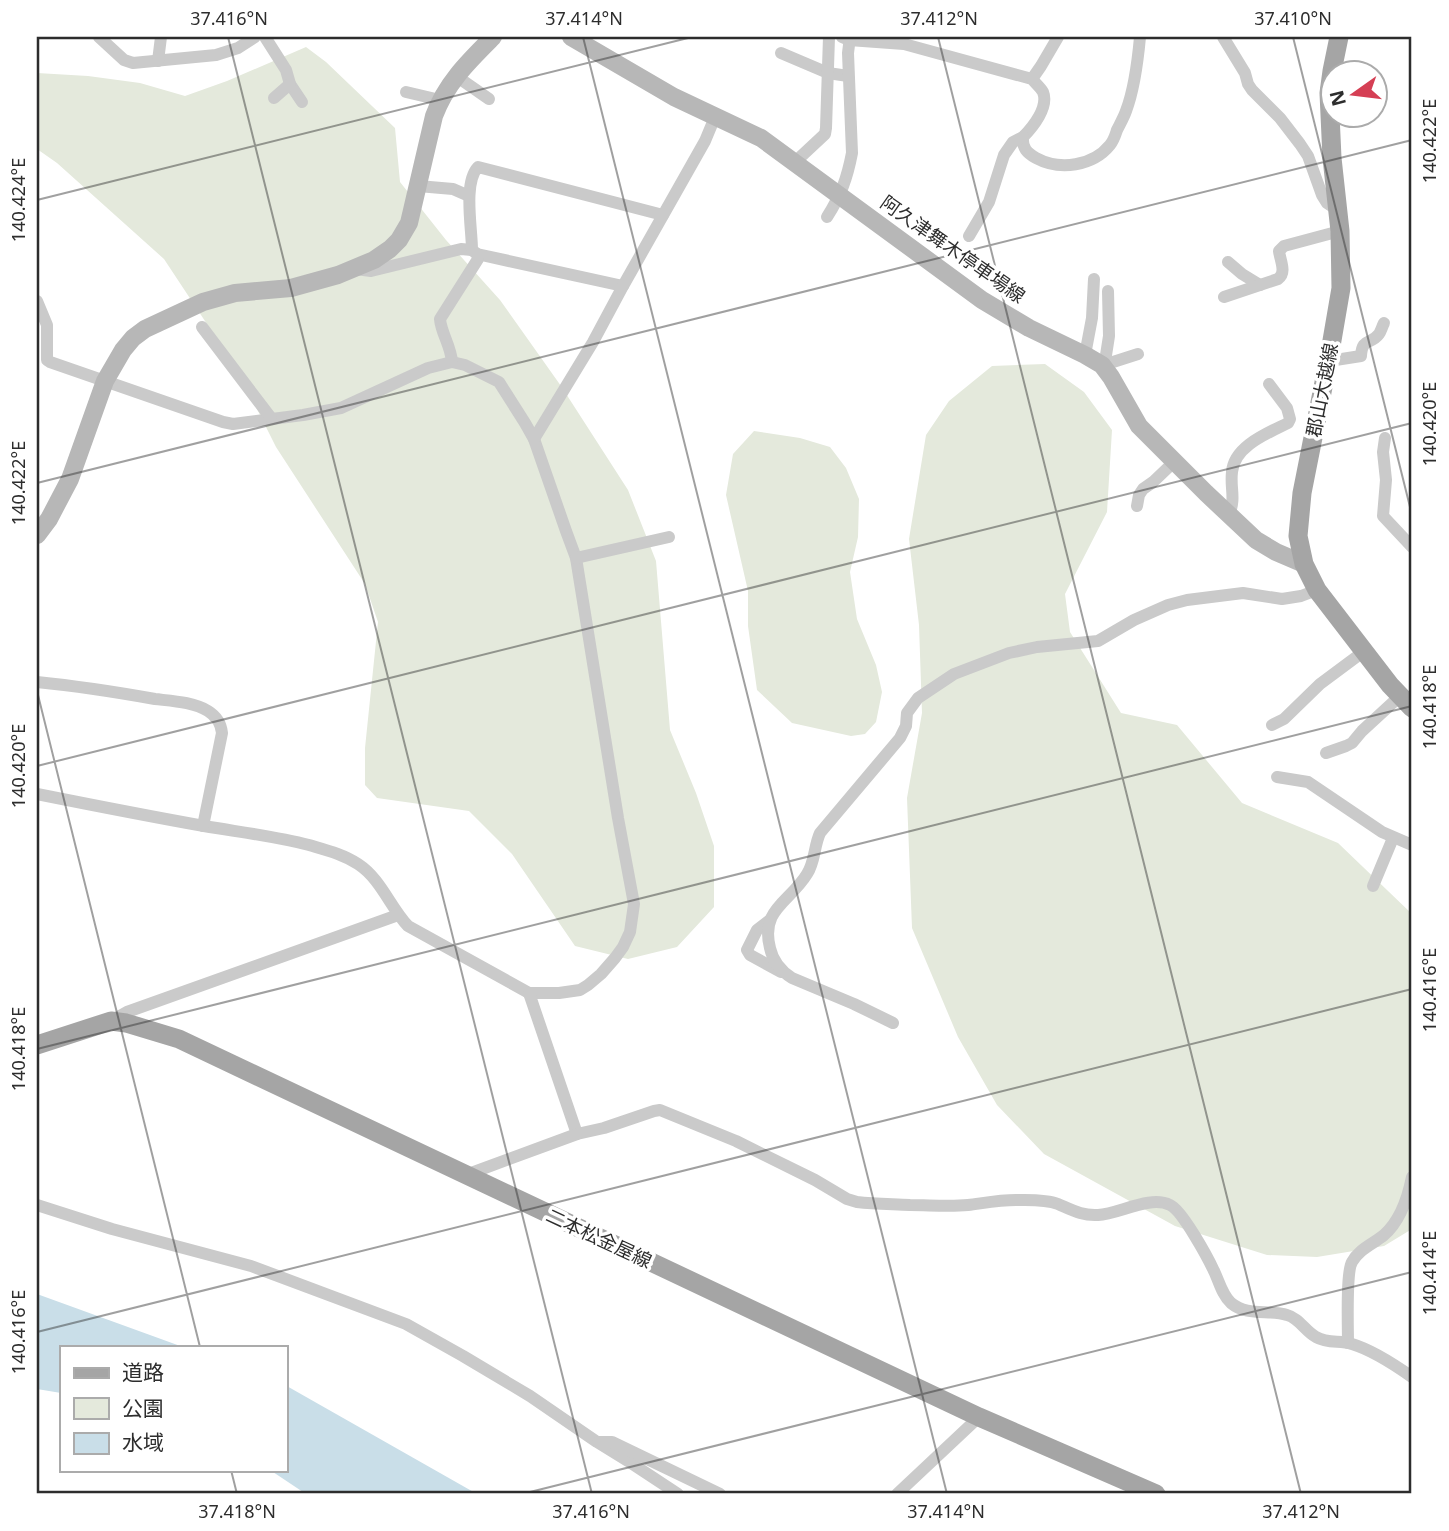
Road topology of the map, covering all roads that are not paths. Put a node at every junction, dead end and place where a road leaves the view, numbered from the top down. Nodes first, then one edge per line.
1 (99, 37) edge
2 (161, 37) edge
3 (255, 37) edge
4 (265, 37) edge
5 (494, 37) edge
6 (571, 37) edge
7 (829, 37) edge
8 (1058, 37) edge
9 (1140, 37) edge
10 (1223, 37) edge
11 (1339, 37) edge
12 (847, 38) edge
13 (780, 53) dead end
14 (158, 61) junction
15 (828, 73) junction
16 (456, 76) junction
17 (848, 76) junction
18 (1031, 79) junction
19 (290, 84) junction
20 (405, 92) dead end
21 (274, 98) dead end
22 (489, 99) dead end
23 (440, 100) junction
24 (302, 102) dead end
25 (715, 117) junction
26 (1023, 137) junction
27 (795, 162) junction
28 (418, 186) junction
29 (841, 195) junction
30 (469, 196) junction
31 (1336, 209) junction
32 (663, 215) junction
33 (827, 216) dead end
34 (1340, 231) junction
35 (969, 236) dead end
36 (474, 252) junction
37 (1228, 262) dead end
38 (354, 268) junction
39 (1094, 279) dead end
40 (1260, 285) junction
41 (623, 286) junction
42 (1108, 291) dead end
43 (1224, 296) dead end
44 (37, 301) edge
45 (1384, 323) dead end
46 (202, 327) dead end
47 (1138, 354) dead end
48 (1085, 355) junction
49 (1328, 361) junction
50 (452, 362) junction
51 (1104, 368) junction
52 (105, 381) junction
53 (1269, 384) dead end
54 (271, 418) junction
55 (1385, 438) dead end
56 (534, 439) junction
57 (1175, 461) junction
58 (1137, 506) dead end
59 (1229, 515) junction
60 (37, 535) edge
61 (669, 537) dead end
62 (1412, 547) edge
63 (576, 558) junction
64 (1304, 564) junction
65 (1317, 590) junction
66 (1363, 652) junction
67 (37, 682) edge
68 (1406, 702) edge
69 (1272, 725) dead end
70 (1326, 753) dead end
71 (1277, 776) dead end
72 (37, 794) edge
73 (203, 826) junction
74 (1393, 838) junction
75 (1412, 845) edge
76 (1373, 886) dead end
77 (398, 915) junction
78 (769, 920) junction
79 (783, 972) junction
80 (529, 993) junction
81 (111, 1021) junction
82 (893, 1023) dead end
83 (37, 1045) edge
84 (577, 1134) junction
85 (469, 1177) junction
86 (1412, 1177) edge
87 (37, 1205) edge
88 (1348, 1343) junction
89 (1412, 1377) edge
90 (979, 1417) junction
91 (597, 1443) junction
92 (678, 1494) edge
93 (720, 1494) edge
94 (897, 1494) edge
95 (1156, 1494) edge

1 - 14 street
2 - 14 street
3 - 14 street
4 - 19 street
5 - 16 main road
6 - 25 main road, 阿久津舞木停車場線
7 - 15 street
8 - 18 street
9 - 26 street
10 - 31 street
11 - 31 main road, 郡山大越線
12 - 17 street
12 - 18 street
13 - 15 street
15 - 17 street
15 - 27 street
16 - 22 street
16 - 23 main road
17 - 29 street
18 - 26 street
19 - 21 street
19 - 24 street
20 - 23 street
23 - 28 main road
25 - 27 main road, 阿久津舞木停車場線
25 - 32 street
26 - 35 street
27 - 29 main road, 阿久津舞木停車場線
28 - 30 street
28 - 38 main road
29 - 33 street
29 - 48 main road, 阿久津舞木停車場線
30 - 32 street
30 - 36 street
31 - 34 main road, 郡山大越線
32 - 41 street
34 - 40 street
34 - 49 main road, 郡山大越線
36 - 38 street
36 - 41 street
36 - 50 street
37 - 40 street
38 - 52 main road
39 - 48 street
40 - 43 street
41 - 56 street
42 - 51 street
44 - 52 street
45 - 49 street
46 - 54 street
47 - 51 street
48 - 51 main road, 阿久津舞木停車場線
49 - 64 main road, 郡山大越線
50 - 54 street
50 - 56 street
51 - 57 main road, 阿久津舞木停車場線
52 - 54 street
52 - 60 main road
53 - 59 street
55 - 62 street
56 - 63 street
57 - 58 street
57 - 59 main road, 阿久津舞木停車場線
59 - 64 main road, 阿久津舞木停車場線
61 - 63 street
63 - 80 street
64 - 65 main road, 郡山大越線
65 - 66 main road, 郡山大越線
65 - 78 street
66 - 68 main road, 郡山大越線
66 - 69 street
67 - 73 street
68 - 70 street
71 - 74 street
72 - 73 street
73 - 77 street
74 - 75 street
74 - 76 street
77 - 80 street
77 - 81 street
78 - 79 street
78 - 79 street
79 - 82 street
80 - 84 street
81 - 83 main road
81 - 85 main road, 二本松金屋線
84 - 85 street
84 - 88 street
85 - 90 main road, 二本松金屋線
86 - 88 street
87 - 91 street
88 - 89 street
90 - 94 street
90 - 95 main road, 二本松金屋線
91 - 92 street
91 - 93 street

